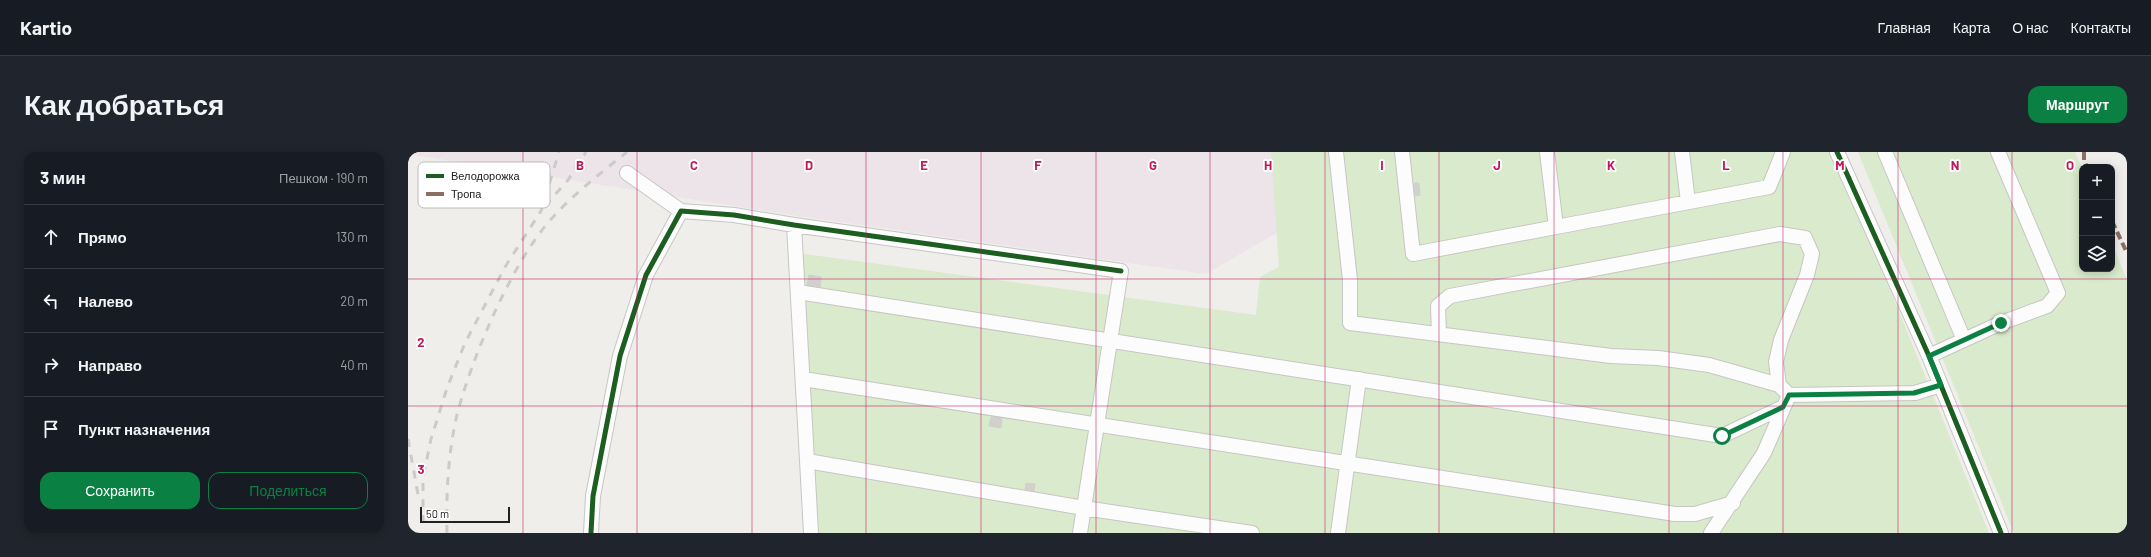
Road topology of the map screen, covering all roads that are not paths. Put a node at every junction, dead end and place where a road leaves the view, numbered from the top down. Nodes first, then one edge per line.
1 (1336, 152) edge
2 (1402, 152) edge
3 (1547, 152) edge
4 (1682, 152) edge
5 (1783, 152) edge
6 (1837, 152) edge
7 (1885, 152) edge
8 (1998, 152) edge
9 (627, 173) dead end
10 (1688, 202) junction
11 (682, 211) junction
12 (794, 225) junction
13 (1556, 227) junction
14 (798, 292) junction
15 (1439, 334) junction
16 (1111, 340) junction
17 (1964, 340) junction
18 (1929, 356) junction
19 (803, 379) junction
20 (1359, 379) junction
21 (1941, 385) junction
22 (1784, 396) junction
23 (1097, 423) junction
24 (807, 461) junction
25 (1348, 462) junction
26 (1733, 503) junction
27 (1084, 508) junction
28 (591, 533) edge
29 (811, 533) edge
30 (1080, 533) edge
31 (1252, 533) edge
32 (1338, 533) edge
33 (1711, 533) edge
34 (2001, 533) edge

1 - 15 street
2 - 13 street
3 - 13 street
4 - 10 street
5 - 10 street
6 - 18 street
7 - 17 street
8 - 17 street
9 - 11 street
10 - 13 street
11 - 12 street
11 - 28 street
12 - 14 street
12 - 16 street
14 - 16 street
14 - 19 street
15 - 22 street
15 - 22 street
16 - 20 street
16 - 23 street
17 - 18 street
18 - 21 street
19 - 23 street
19 - 24 street
20 - 22 street
20 - 25 street
21 - 22 street
21 - 34 street
22 - 26 street
23 - 25 street
23 - 27 street
24 - 27 street
24 - 29 street
25 - 26 street
25 - 32 street
26 - 33 street
27 - 30 street
27 - 31 street

